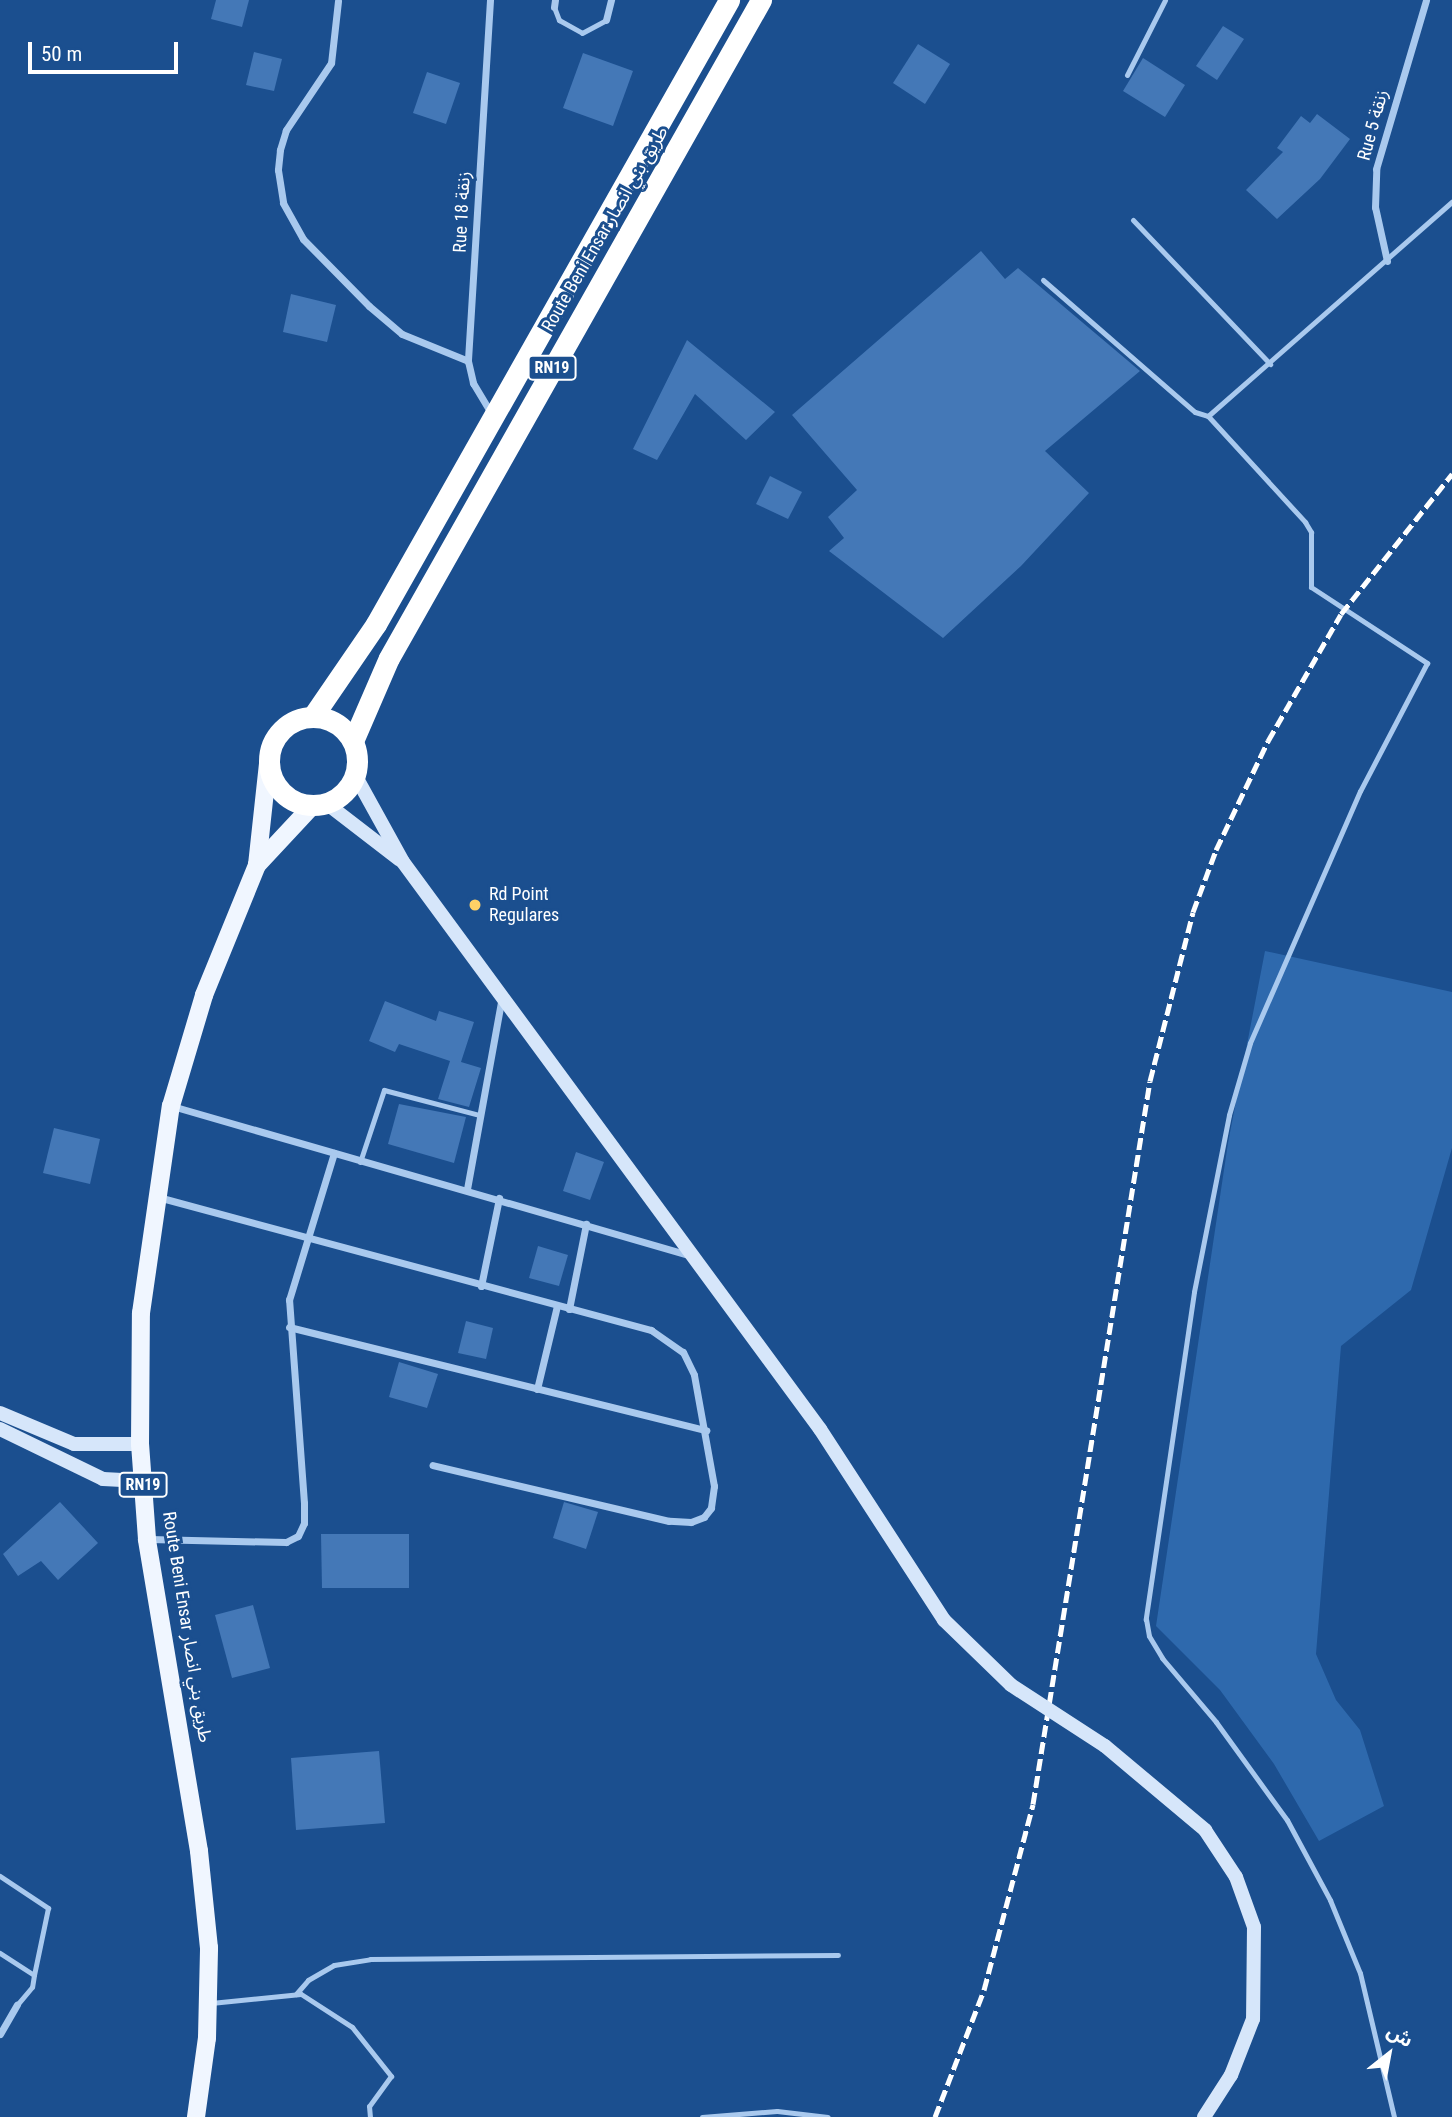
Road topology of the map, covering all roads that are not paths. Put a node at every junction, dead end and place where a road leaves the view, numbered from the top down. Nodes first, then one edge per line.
1 (338, 0) edge
2 (347, 0) edge
3 (490, 0) edge
4 (611, 0) edge
5 (729, 0) edge
6 (761, 0) edge
7 (1165, 0) edge
8 (1426, 0) edge
9 (555, 3) edge
10 (606, 20) joint
11 (1126, 75) dead end
12 (1452, 202) edge
13 (1133, 220) dead end
14 (1387, 261) junction
15 (1043, 280) dead end
16 (468, 361) junction
17 (1270, 364) junction
18 (1208, 416) junction
19 (495, 419) junction
20 (313, 716) junction
21 (353, 741) junction
22 (268, 764) junction
23 (355, 775) junction
24 (319, 804) junction
25 (403, 862) junction
26 (257, 864) junction
27 (501, 1001) junction
28 (171, 1106) junction
29 (479, 1115) junction
30 (334, 1153) junction
31 (360, 1163) junction
32 (467, 1189) junction
33 (157, 1197) junction
34 (499, 1198) junction
35 (586, 1224) junction
36 (307, 1241) junction
37 (689, 1255) junction
38 (481, 1286) junction
39 (557, 1306) junction
40 (569, 1309) junction
41 (289, 1327) junction
42 (537, 1389) junction
43 (0, 1413) edge
44 (0, 1429) edge
45 (706, 1430) junction
46 (74, 1444) junction
47 (140, 1444) junction
48 (72, 1464) junction
49 (433, 1465) dead end
50 (142, 1481) junction
51 (148, 1539) junction
52 (0, 1876) edge
53 (0, 1953) edge
54 (838, 1955) dead end
55 (34, 1975) junction
56 (296, 1994) junction
57 (208, 2004) junction
58 (17, 2005) joint
59 (0, 2034) edge
60 (196, 2117) edge
61 (370, 2117) edge
62 (702, 2117) edge
63 (828, 2117) edge
64 (1204, 2117) edge
65 (1394, 2117) edge

1 - 2 street
1 - 16 street
3 - 16 street, Rue 18 زنقة
4 - 10 street
5 - 19 highway, Route Beni Ensar طريق بني انصار / RN19
6 - 21 highway, Route Beni Ensar طريق بني انصار / RN19
7 - 11 lane
8 - 14 street, Rue 5 زنقة
9 - 10 lane
12 - 14 lane
13 - 17 lane
14 - 17 lane
15 - 18 lane
16 - 19 street, Rue 18 زنقة
17 - 18 lane
18 - 65 lane
19 - 20 highway, Route Beni Ensar طريق بني انصار / RN19
20 - 21 highway
20 - 22 highway, RN19
21 - 23 highway, RN19
22 - 24 highway
22 - 26 main road, Route Beni Ensar طريق بني انصار / RN19
23 - 24 highway, RN19
23 - 25 main road
24 - 25 main road
24 - 26 main road, Route Beni Ensar طريق بني انصار / RN19
25 - 27 main road
26 - 28 main road, Route Beni Ensar طريق بني انصار / RN19
27 - 29 street
27 - 37 main road
28 - 30 street
28 - 33 main road, Route Beni Ensar طريق بني انصار / RN19
29 - 31 lane
29 - 32 street
30 - 31 street
30 - 36 street
31 - 32 street
32 - 34 street
33 - 36 street
33 - 47 main road, Route Beni Ensar طريق بني انصار / RN19
34 - 35 street
34 - 38 street
35 - 37 street
35 - 40 street
36 - 38 street
36 - 41 street
37 - 64 main road, bridge
38 - 39 street
39 - 40 street
39 - 42 street
40 - 45 street
41 - 42 street
41 - 51 street
42 - 45 street
43 - 46 main road
44 - 48 main road
45 - 49 street
46 - 47 main road
46 - 48 main road
47 - 50 main road, Route Beni Ensar طريق بني انصار / RN19
48 - 50 main road
50 - 51 main road, Route Beni Ensar طريق بني انصار / RN19
51 - 57 main road, Route Beni Ensar طريق بني انصار / RN19
52 - 55 lane
53 - 55 lane
54 - 56 lane
55 - 58 lane
56 - 57 lane
56 - 61 lane
57 - 60 main road, Route Beni Ensar طريق بني انصار / RN19
58 - 59 street
62 - 63 lane

